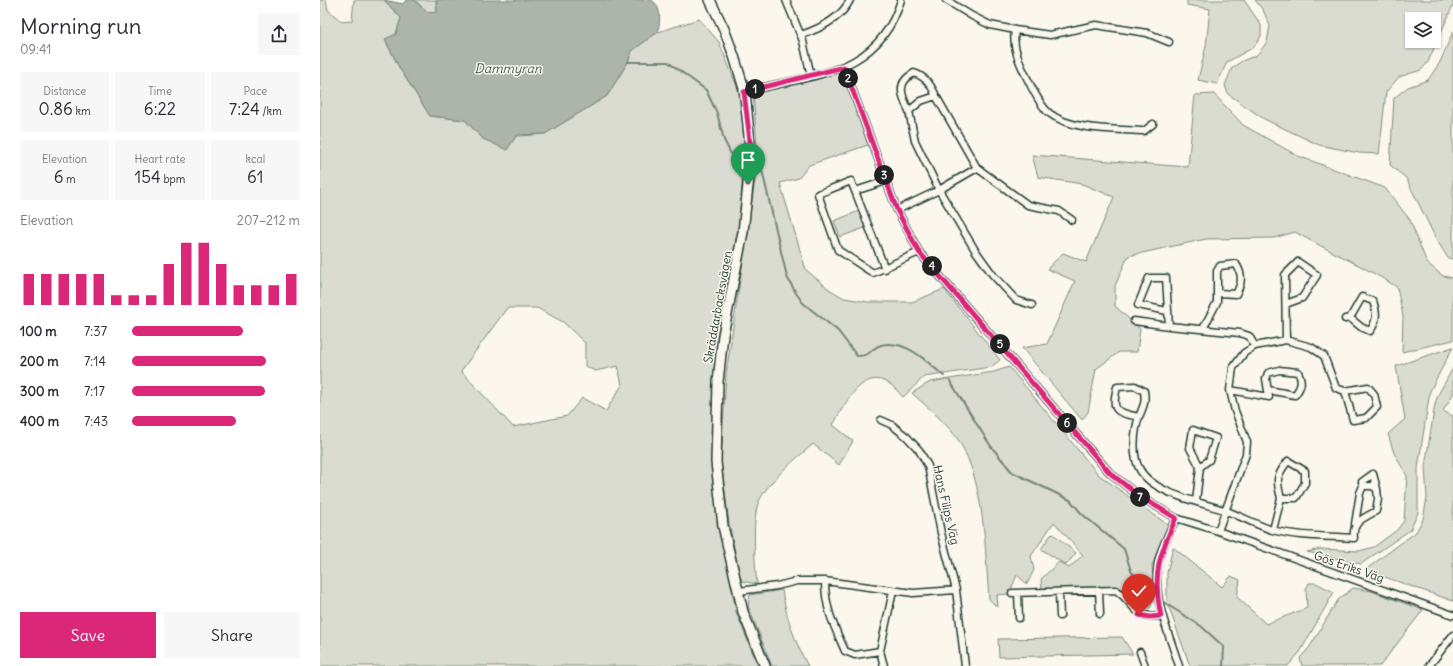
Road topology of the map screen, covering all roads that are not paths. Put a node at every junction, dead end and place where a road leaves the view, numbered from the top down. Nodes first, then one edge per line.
1 (710, 0) edge
2 (786, 0) edge
3 (850, 0) edge
4 (901, 0) edge
5 (946, 0) edge
6 (1014, 30) junction
7 (801, 35) junction
8 (1169, 42) dead end
9 (844, 67) junction
10 (811, 76) junction
11 (744, 92) junction
12 (936, 96) junction
13 (909, 111) junction
14 (1153, 124) dead end
15 (977, 168) junction
16 (886, 181) junction
17 (939, 190) junction
18 (855, 191) junction
19 (897, 210) junction
20 (1072, 220) dead end
21 (919, 252) junction
22 (885, 269) junction
23 (1218, 293) junction
24 (1286, 304) junction
25 (1032, 305) dead end
26 (1167, 311) junction
27 (1347, 319) joint
28 (1134, 320) dead end
29 (1169, 326) junction
30 (1203, 329) junction
31 (1286, 340) junction
32 (1255, 346) junction
33 (1230, 390) junction
34 (1268, 390) junction
35 (1345, 391) junction
36 (1139, 417) junction
37 (881, 420) dead end
38 (1200, 467) junction
39 (1363, 486) junction
40 (1377, 490) junction
41 (1281, 498) junction
42 (1196, 501) junction
43 (1225, 511) junction
44 (1176, 518) junction
45 (1355, 524) junction
46 (1273, 530) junction
47 (1218, 531) junction
48 (825, 581) junction
49 (956, 590) junction
50 (1099, 590) junction
51 (739, 591) junction
52 (893, 591) junction
53 (1059, 593) junction
54 (1100, 614) dead end
55 (1453, 615) edge
56 (1060, 616) dead end
57 (1161, 616) junction
58 (1019, 618) dead end
59 (1453, 636) edge
60 (880, 651) junction
61 (1140, 652) dead end
62 (765, 666) edge
63 (884, 666) edge
64 (965, 666) edge
65 (1145, 666) edge
66 (1179, 666) edge
67 (1429, 666) edge

1 - 11 street, Skräddarbacksvägen
2 - 7 street
3 - 7 street
4 - 9 street
5 - 6 street
6 - 8 street
6 - 14 street
7 - 10 street
9 - 10 street
9 - 16 street
10 - 11 street
11 - 51 street, Skräddarbacksvägen
12 - 13 street
12 - 13 street
12 - 15 street
13 - 17 street
15 - 17 street
15 - 20 street
16 - 18 street
16 - 19 street
17 - 19 street
17 - 25 street
18 - 22 street
18 - 22 street
19 - 21 street
21 - 22 street
21 - 44 street
23 - 23 street
23 - 30 street
24 - 24 street
24 - 31 street
26 - 26 street
26 - 29 street
27 - 27 street
28 - 29 street
29 - 30 street
30 - 32 street
31 - 32 street
31 - 35 street
32 - 33 street
33 - 34 street
33 - 43 street
34 - 34 street
35 - 35 street
36 - 36 street, Gös Eriks Väg
36 - 42 street, Gös Eriks Väg
37 - 49 street, Hans Filips Väg
38 - 38 street
38 - 42 street
39 - 40 street
39 - 40 street
39 - 45 street, Gös Eriks Väg
40 - 45 street
41 - 41 street
41 - 46 street
42 - 43 street, Gös Eriks Väg
43 - 46 street, Gös Eriks Väg
43 - 47 street
44 - 47 street
44 - 57 street
45 - 46 street, Gös Eriks Väg
47 - 55 street, Gös Eriks Väg
48 - 51 street
48 - 52 street
48 - 60 street
49 - 52 street
49 - 64 street, Hans Filips Väg
50 - 53 street
50 - 54 street
50 - 57 street
51 - 62 street, Skräddarbacksvägen
52 - 60 street
53 - 56 street
53 - 58 street
57 - 66 street
59 - 67 street
60 - 63 street
61 - 65 street

